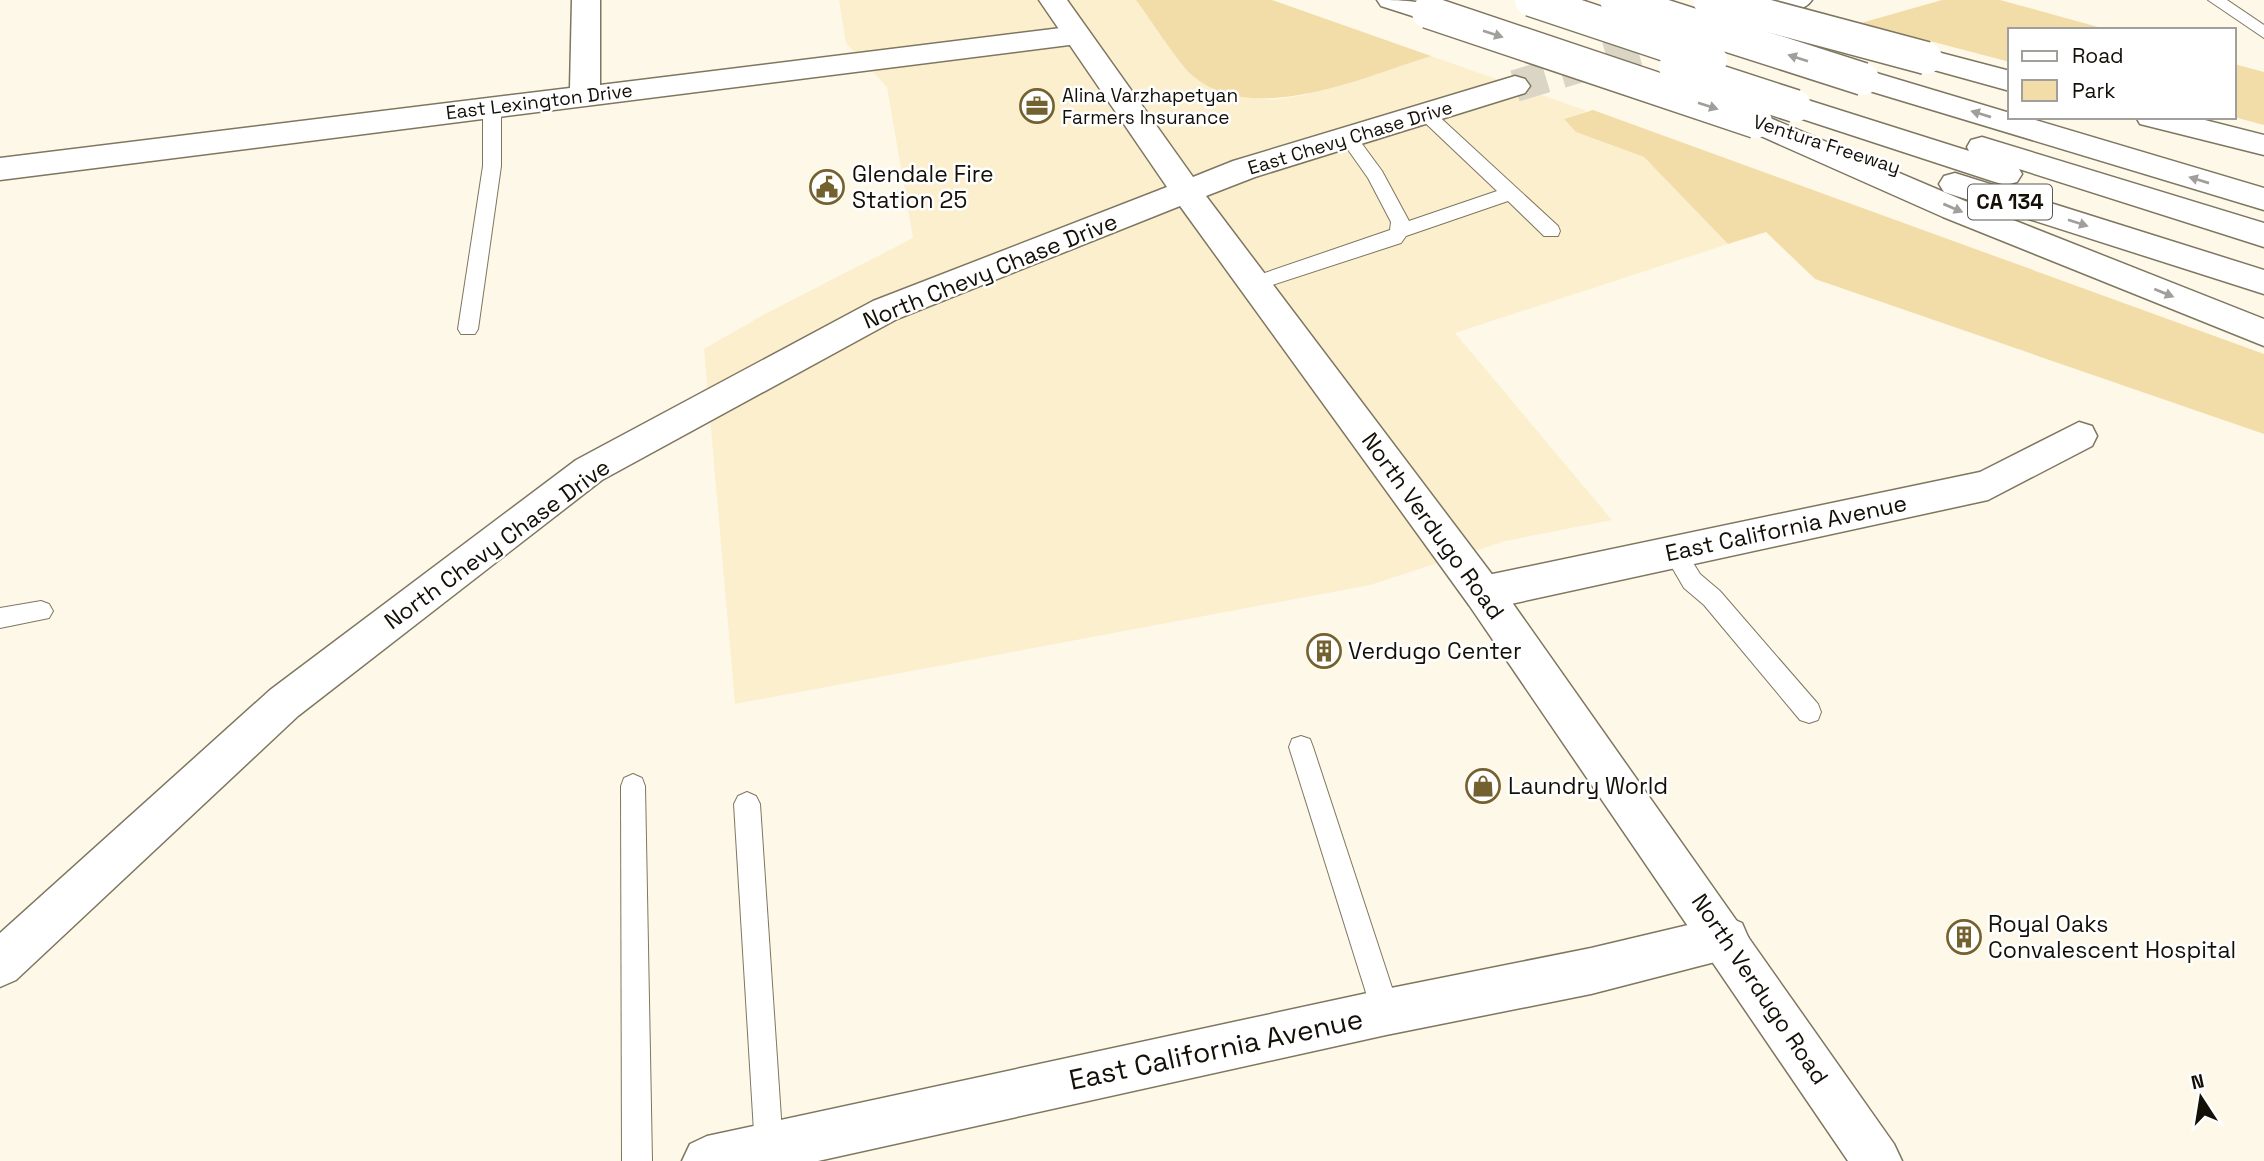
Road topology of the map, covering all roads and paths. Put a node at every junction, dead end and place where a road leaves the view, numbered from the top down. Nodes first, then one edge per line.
1 (586, 0) edge
2 (1053, 0) edge
3 (1391, 0) edge
4 (1470, 0) edge
5 (1531, 0) edge
6 (1616, 0) edge
7 (1709, 0) edge
8 (2216, 0) edge
9 (2264, 33) edge
10 (1077, 35) junction
11 (2008, 80) edge
12 (1515, 86) tunnel mouth
13 (585, 96) junction
14 (1809, 101) junction
15 (492, 107) junction
16 (1426, 114) junction
17 (2159, 119) edge
18 (1756, 122) junction
19 (1348, 137) junction
20 (2264, 145) edge
21 (0, 169) edge
22 (1185, 190) junction
23 (1510, 194) junction
24 (2264, 199) edge
25 (1399, 231) junction
26 (1551, 231) dead end
27 (2264, 235) edge
28 (2264, 254) edge
29 (2264, 282) edge
30 (1254, 284) junction
31 (468, 329) dead end
32 (2264, 333) edge
33 (2079, 436) dead end
34 (1674, 552) junction
35 (1483, 593) junction
36 (41, 611) dead end
37 (0, 618) edge
38 (1809, 712) dead end
39 (1301, 747) dead end
40 (633, 786) dead end
41 (747, 804) dead end
42 (1726, 939) junction
43 (0, 964) edge
44 (1386, 1012) junction
45 (769, 1148) junction
46 (637, 1161) edge
47 (707, 1161) edge
48 (1877, 1161) edge

1 - 13 main road
2 - 10 main road, North Verdugo Road
3 -> 18 main road, Ventura Freeway / CA 134, bridge
4 - 14 main road, bridge
5 - 14 main road, bridge
24 -> 6 main road, bridge
7 - 11 main road, bridge
8 - 9 lane
10 - 13 main road, East Lexington Drive
10 - 22 main road, North Verdugo Road
12 - 16 main road, East Chevy Chase Drive
13 - 15 main road, East Lexington Drive
14 - 27 main road
14 - 28 main road
15 - 21 main road, East Lexington Drive
15 - 31 lane
16 - 19 main road, East Chevy Chase Drive
16 - 23 lane
17 - 20 main road
18 -> 29 main road, Ventura Freeway / CA 134
18 -> 32 main road
19 - 22 main road, East Chevy Chase Drive
19 - 25 lane
22 - 30 main road, North Verdugo Road
22 - 43 main road, North Chevy Chase Drive
23 - 25 lane
23 - 26 lane
25 - 30 lane
30 - 35 main road, North Verdugo Road
33 - 34 main road, East California Avenue
34 - 35 main road, East California Avenue
34 - 38 lane
35 - 42 main road, North Verdugo Road
36 - 37 lane
39 - 44 lane
40 - 46 lane
41 - 45 lane
42 - 44 main road, East California Avenue
42 - 48 main road, North Verdugo Road
44 - 45 main road, East California Avenue
45 - 47 main road, East California Avenue

